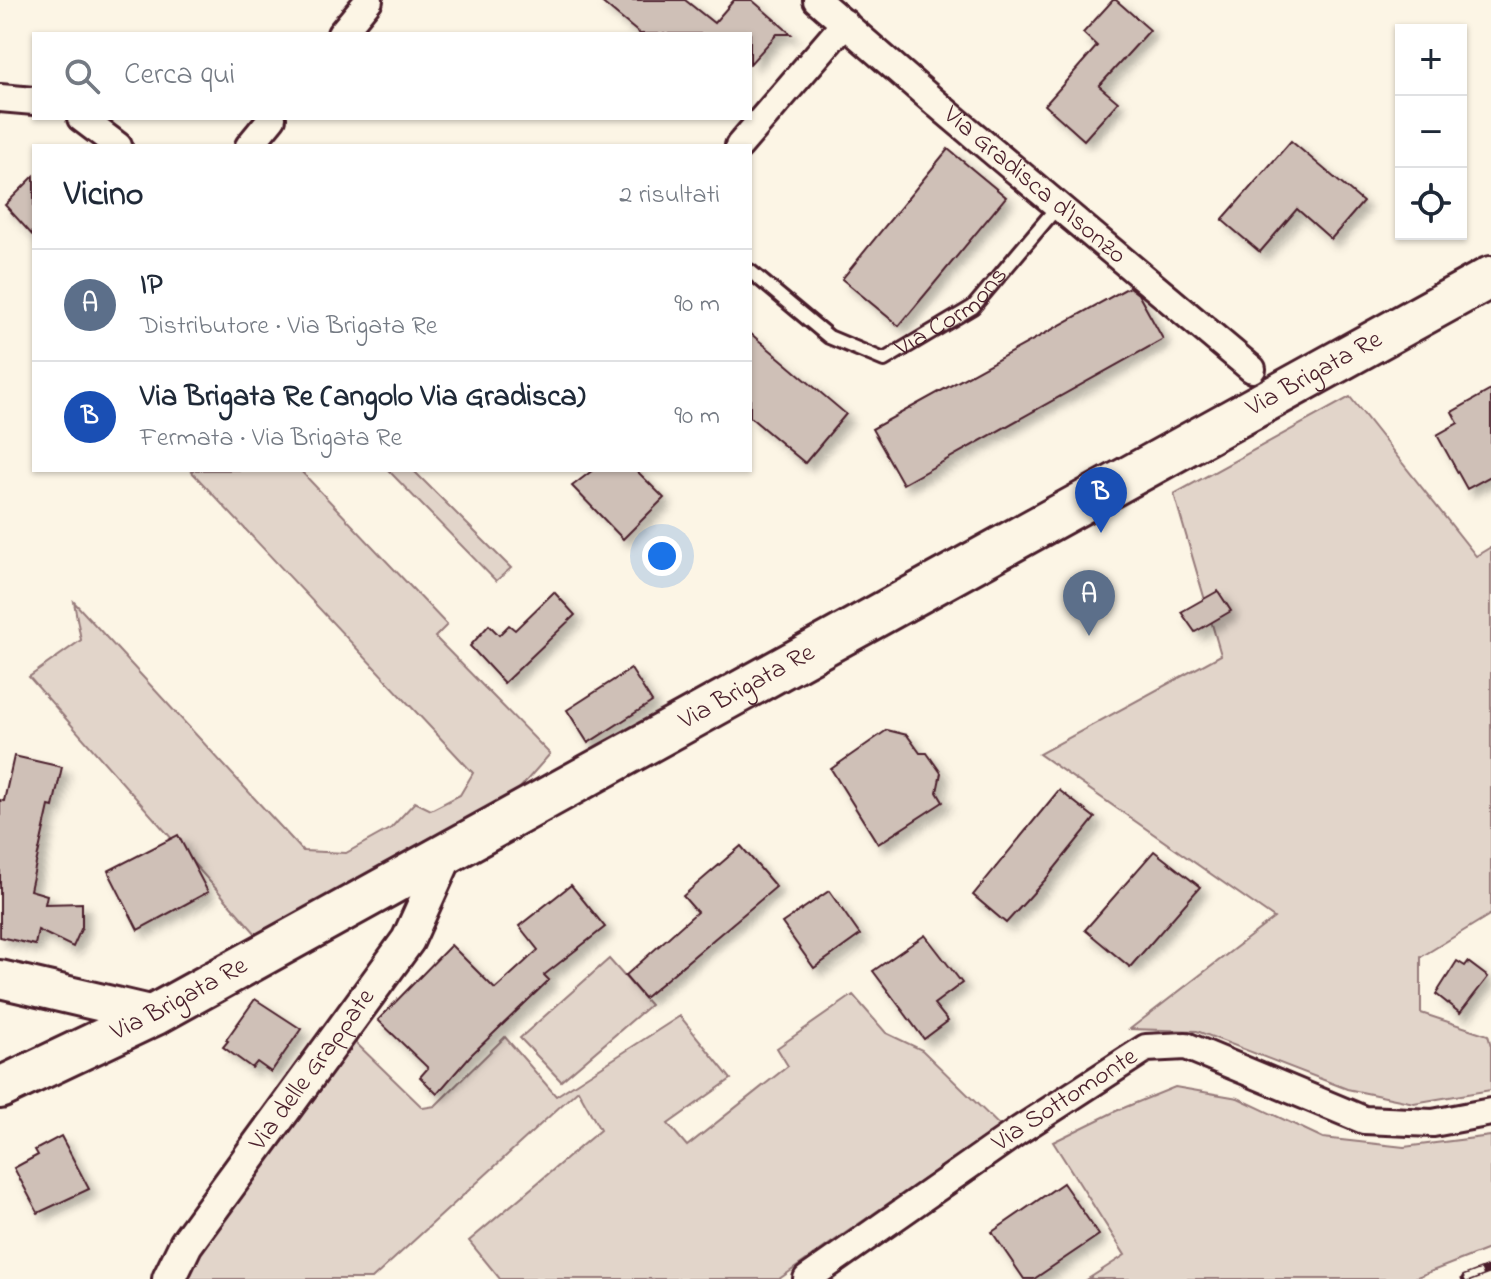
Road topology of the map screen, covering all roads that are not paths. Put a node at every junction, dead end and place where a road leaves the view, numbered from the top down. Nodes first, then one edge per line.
1 (369, 0) edge
2 (817, 0) edge
3 (845, 23) junction
4 (343, 32) edge
5 (0, 98) edge
6 (32, 101) edge
7 (84, 120) edge
8 (270, 120) edge
9 (115, 144) edge
10 (251, 144) edge
11 (741, 144) edge
12 (1058, 206) junction
13 (752, 273) edge
14 (1491, 277) edge
15 (1252, 369) dead end
16 (446, 856) junction
17 (0, 979) edge
18 (154, 1015) junction
19 (0, 1088) edge
20 (1491, 1112) edge
21 (169, 1279) edge
22 (807, 1279) edge

1 - 4 street
2 - 3 street, Via Gradisca d'Isonzo
3 - 11 street
3 - 12 street, Via Gradisca d'Isonzo
5 - 6 street
7 - 9 street
8 - 10 street
12 - 13 lane, Via Cormons
12 - 15 street, Via Gradisca d'Isonzo
14 - 16 main road, Via Brigata Re
16 - 18 main road, Via Brigata Re
16 - 21 street, Via delle Grappate
17 - 18 main road
18 - 19 main road, Via Brigata Re
20 - 22 street, Via Sottomonte

